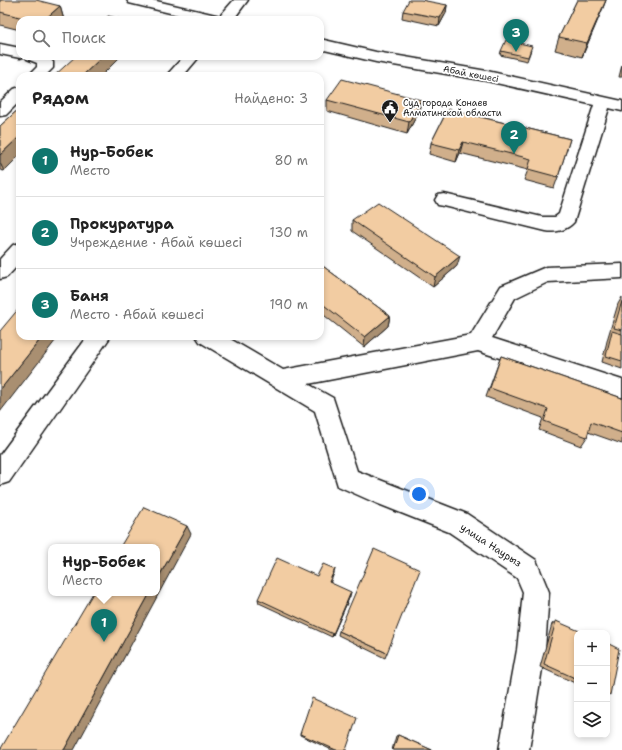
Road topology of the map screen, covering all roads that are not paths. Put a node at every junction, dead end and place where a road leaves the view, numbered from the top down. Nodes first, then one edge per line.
1 (134, 0) edge
2 (241, 0) edge
3 (200, 16) edge
4 (229, 16) edge
5 (324, 45) edge
6 (0, 48) edge
7 (16, 52) edge
8 (42, 60) edge
9 (188, 60) edge
10 (40, 72) edge
11 (178, 72) edge
12 (16, 96) edge
13 (603, 102) junction
14 (622, 106) edge
15 (0, 111) edge
16 (444, 200) dead end
17 (16, 256) edge
18 (622, 271) edge
19 (0, 272) edge
20 (97, 340) edge
21 (214, 340) edge
22 (478, 342) junction
23 (283, 379) junction
24 (622, 389) edge
25 (0, 474) edge
26 (514, 750) edge

1 - 3 street
2 - 4 street
5 - 13 street, Абай көшесі
6 - 7 street
8 - 10 street
9 - 11 street
12 - 15 street
13 - 14 street, Абай көшесі
13 - 16 street
17 - 19 street
18 - 22 street
20 - 25 street
21 - 23 street, улица Наурыз
22 - 23 street
22 - 24 street
23 - 26 street, улица Наурыз

